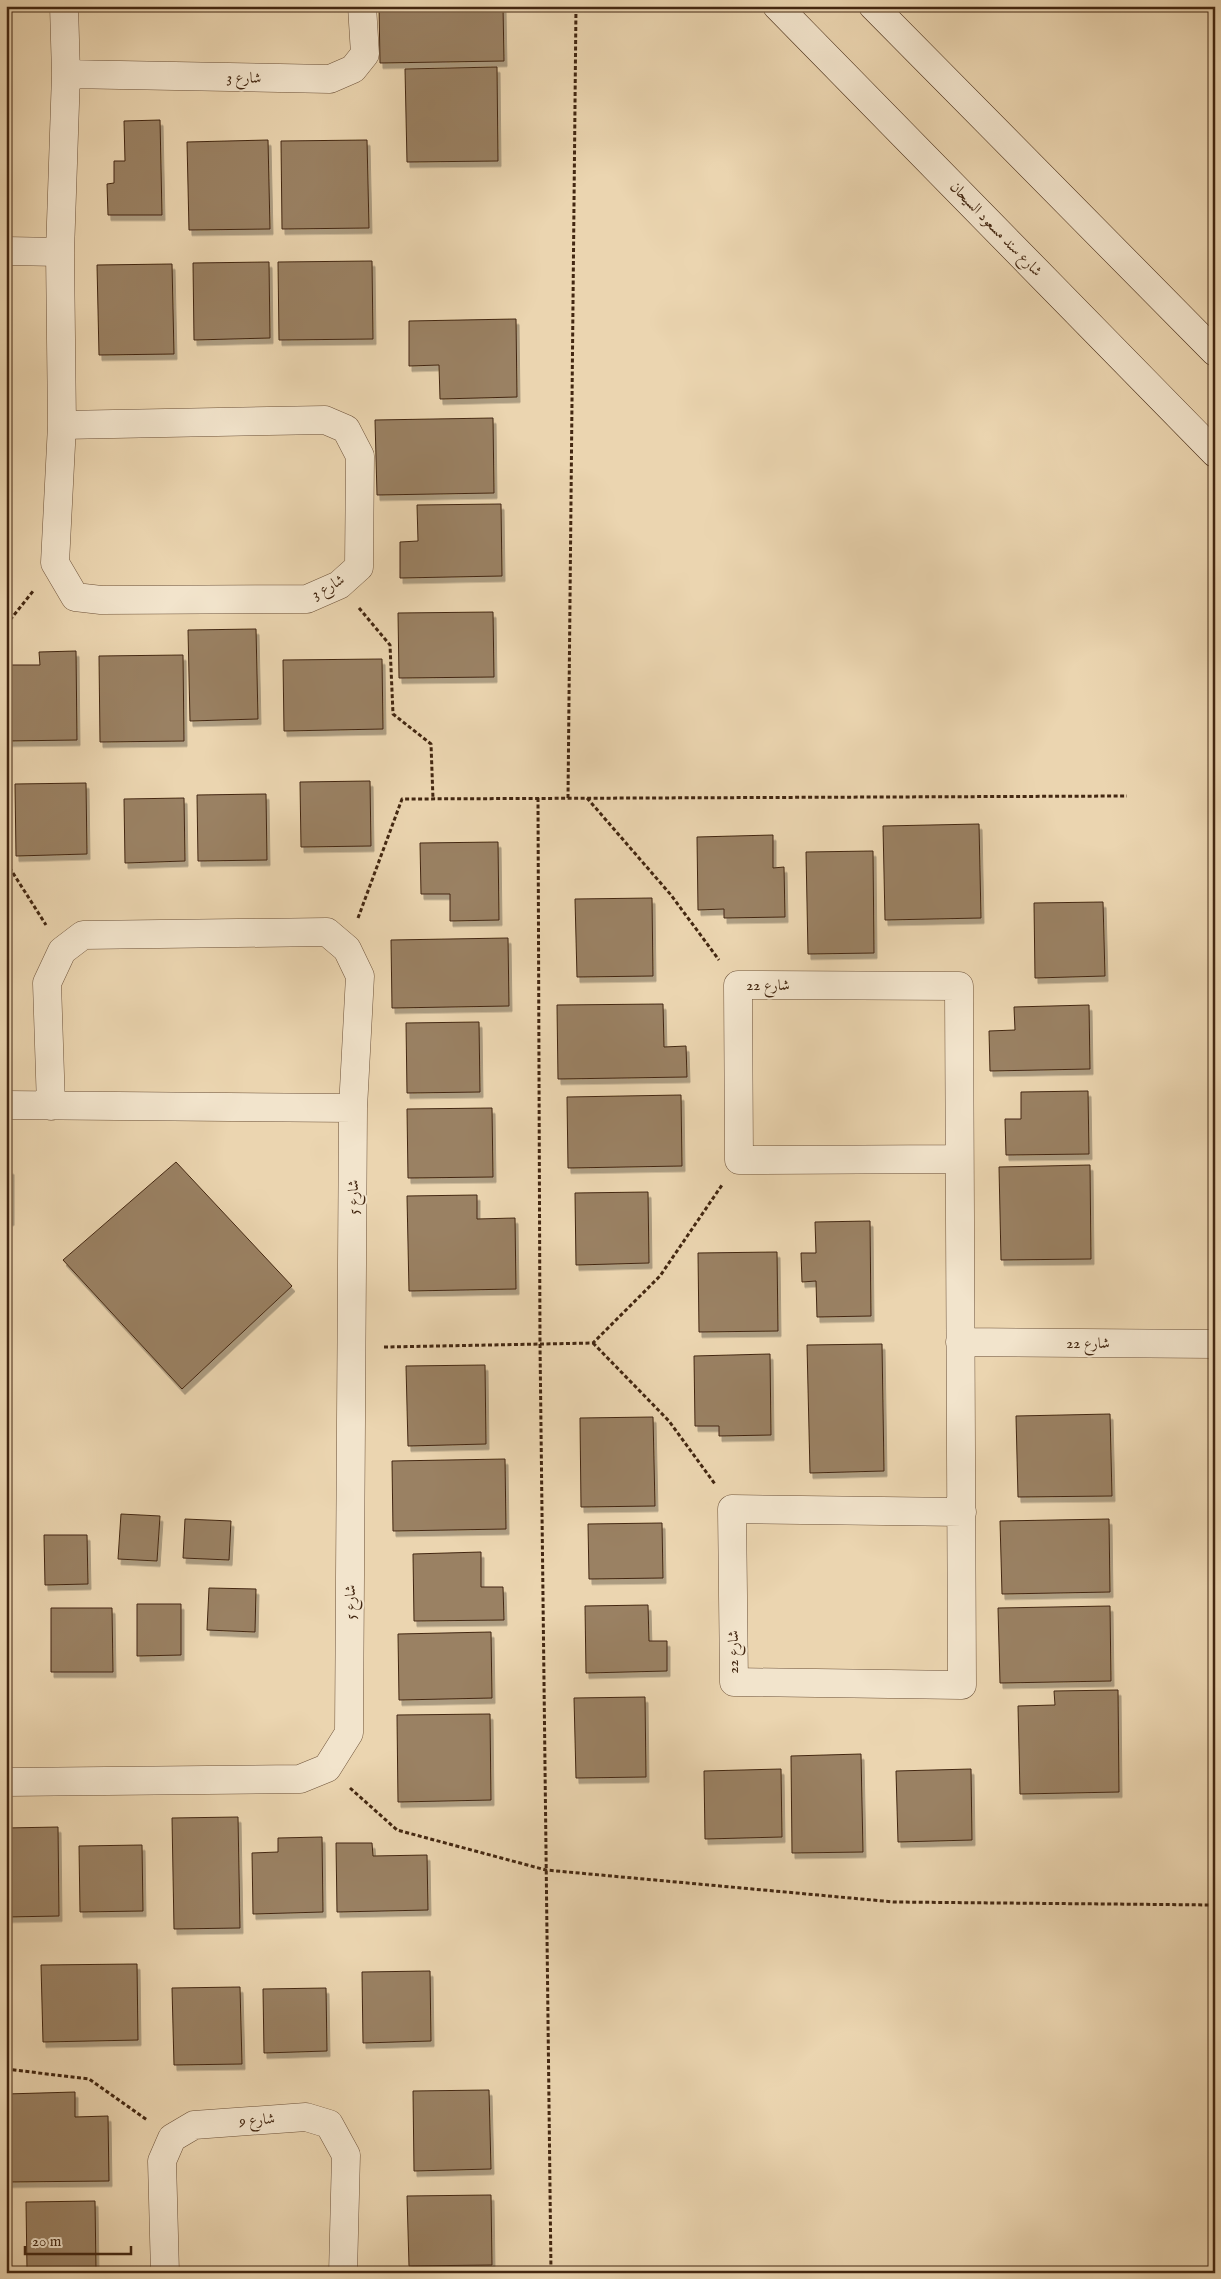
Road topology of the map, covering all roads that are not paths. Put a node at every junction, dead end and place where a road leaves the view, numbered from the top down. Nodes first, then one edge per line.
1 (64, 6) edge
2 (362, 6) edge
3 (777, 6) edge
4 (873, 6) edge
5 (66, 74) junction
6 (6, 251) edge
7 (60, 252) junction
8 (1215, 352) edge
9 (62, 425) junction
10 (1215, 452) edge
11 (6, 1106) edge
12 (51, 1106) junction
13 (353, 1108) junction
14 (960, 1159) junction
15 (960, 1342) junction
16 (1215, 1344) edge
17 (962, 1512) junction
18 (6, 1782) edge
19 (165, 2273) edge
20 (343, 2273) edge

1 - 5 street
2 - 5 street, شارع 3
3 - 10 street, شارع سند مسعود السيحان
4 - 8 street
5 - 7 street
6 - 7 street
7 - 9 street
9 - 9 street, شارع 3
11 - 12 street
12 - 13 street
12 - 13 street, شارع 5
13 - 18 street, شارع 5
14 - 14 street, شارع 22
14 - 15 street, شارع 22
15 - 16 street, شارع 22
15 - 17 street, شارع 22
17 - 17 street, شارع 22
19 - 20 street, شارع 9

